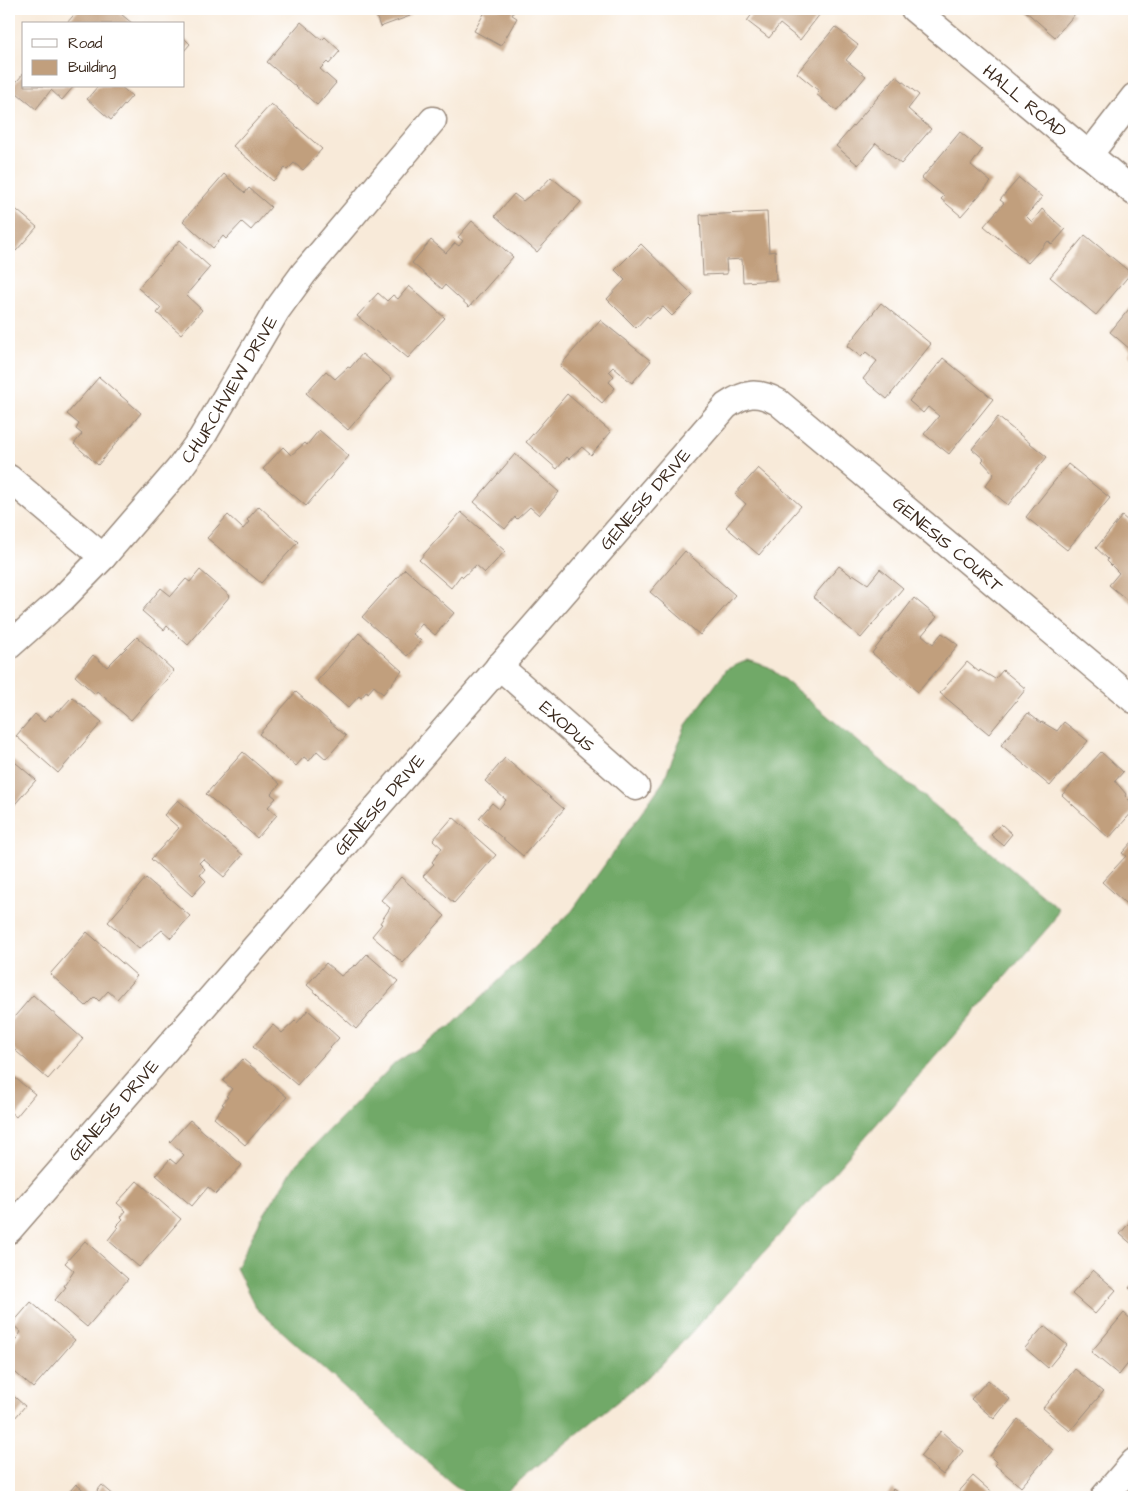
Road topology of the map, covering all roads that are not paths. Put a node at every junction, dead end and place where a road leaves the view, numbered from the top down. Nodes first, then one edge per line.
1 (914, 9) edge
2 (1134, 97) edge
3 (433, 120) dead end
4 (1089, 154) junction
5 (1134, 192) edge
6 (758, 394) joint
7 (9, 478) edge
8 (103, 557) junction
9 (9, 646) edge
10 (499, 666) junction
11 (1134, 700) edge
12 (636, 787) dead end
13 (9, 1230) edge
14 (1134, 1462) edge
15 (1104, 1497) edge

1 - 4 street, HALL ROAD
2 - 4 street
3 - 8 street, CHURCHVIEW DRIVE
4 - 5 street, HALL ROAD
6 - 10 street, GENESIS DRIVE
6 - 11 street, GENESIS COURT
7 - 8 street
8 - 9 street, CHURCHVIEW DRIVE
10 - 12 street, EXODUS
10 - 13 street, GENESIS DRIVE
14 - 15 street

